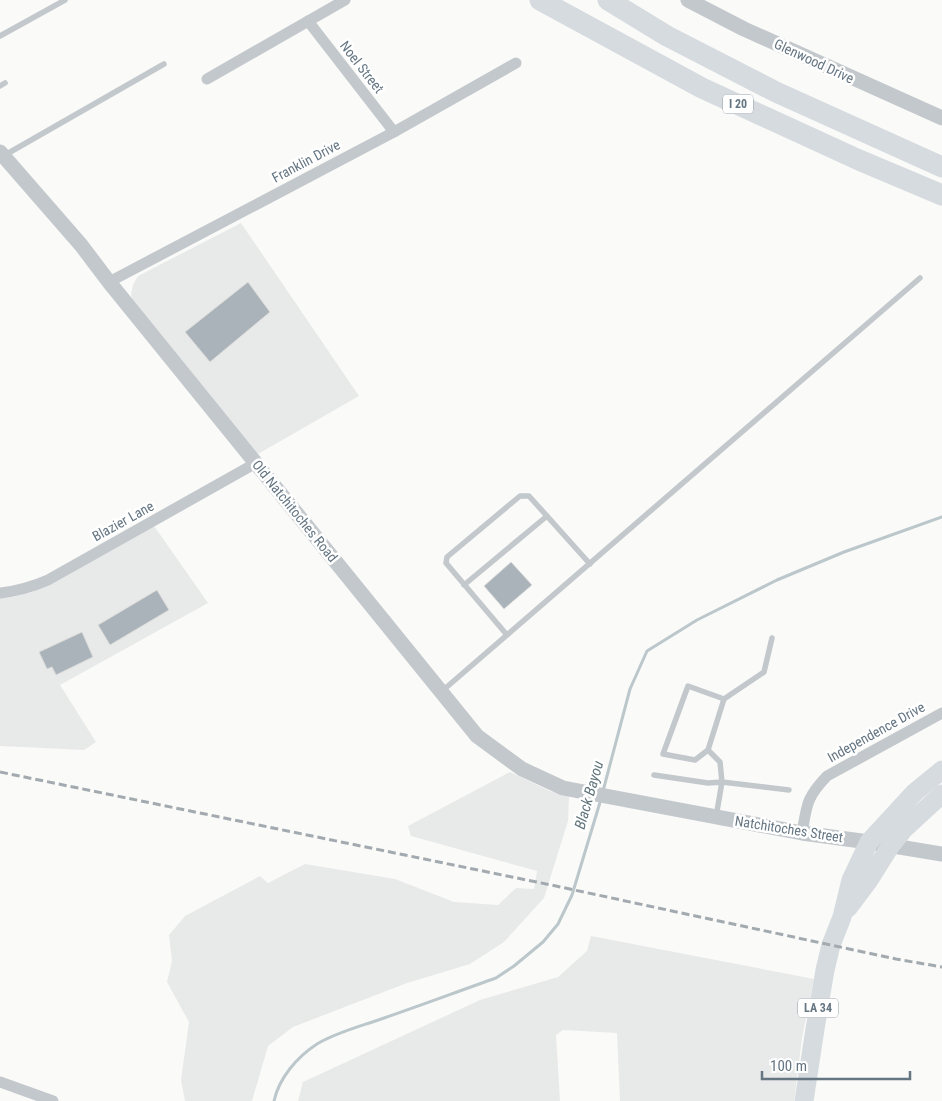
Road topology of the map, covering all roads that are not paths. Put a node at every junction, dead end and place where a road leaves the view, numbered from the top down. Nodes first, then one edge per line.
1 (65, 0) edge
2 (345, 0) edge
3 (540, 0) edge
4 (608, 0) edge
5 (688, 0) edge
6 (308, 21) junction
7 (0, 36) edge
8 (516, 62) dead end
9 (164, 64) dead end
10 (206, 79) dead end
11 (942, 118) edge
12 (394, 132) junction
13 (864, 132) junction
14 (2, 154) edge
15 (942, 160) edge
16 (942, 167) edge
17 (942, 195) edge
18 (920, 278) dead end
19 (109, 282) junction
20 (256, 463) junction
21 (547, 516) junction
22 (590, 564) junction
23 (464, 585) junction
24 (0, 593) edge
25 (507, 635) junction
26 (772, 638) dead end
27 (441, 692) junction
28 (724, 699) junction
29 (942, 713) edge
30 (708, 750) junction
31 (942, 770) edge
32 (654, 775) dead end
33 (722, 782) junction
34 (788, 790) dead end
35 (942, 794) edge
36 (636, 802) joint
37 (716, 817) junction
38 (802, 833) junction
39 (869, 842) junction
40 (891, 845) junction
41 (942, 854) edge
42 (842, 917) junction
43 (0, 1082) edge
44 (53, 1101) edge
45 (804, 1101) edge

1 - 7 lane
2 - 6 street
3 - 17 highway, I 20
4 - 13 highway, I 20
5 - 11 street, Glenwood Drive
6 - 10 street
6 - 12 street, Noel Street
8 - 12 street, Franklin Drive
9 - 14 lane
12 - 19 street, Franklin Drive
13 - 15 highway
13 - 16 highway, I 20
14 - 19 street, Old Natchitoches Road
18 - 22 lane
19 - 20 street, Old Natchitoches Road
20 - 24 street, Blazier Lane
20 - 27 street, Old Natchitoches Road
21 - 22 lane
21 - 23 lane
21 - 23 lane
22 - 25 lane
23 - 25 lane
25 - 27 lane
26 - 28 lane
27 - 36 street, Old Natchitoches Road
28 - 30 lane
28 - 30 lane
29 - 38 street, Independence Drive
30 - 33 lane
31 - 39 main road, LA 34
32 - 33 lane
33 - 34 lane
33 - 37 lane
35 - 40 main road, LA 34
36 - 37 street, Natchitoches Street
37 - 38 street, Natchitoches Street
38 - 39 street, Natchitoches Street
39 - 40 street, Natchitoches Street
39 - 42 main road, LA 34
40 - 41 street, Natchitoches Street
40 - 42 main road, LA 34
42 - 45 main road, LA 34
43 - 44 street

